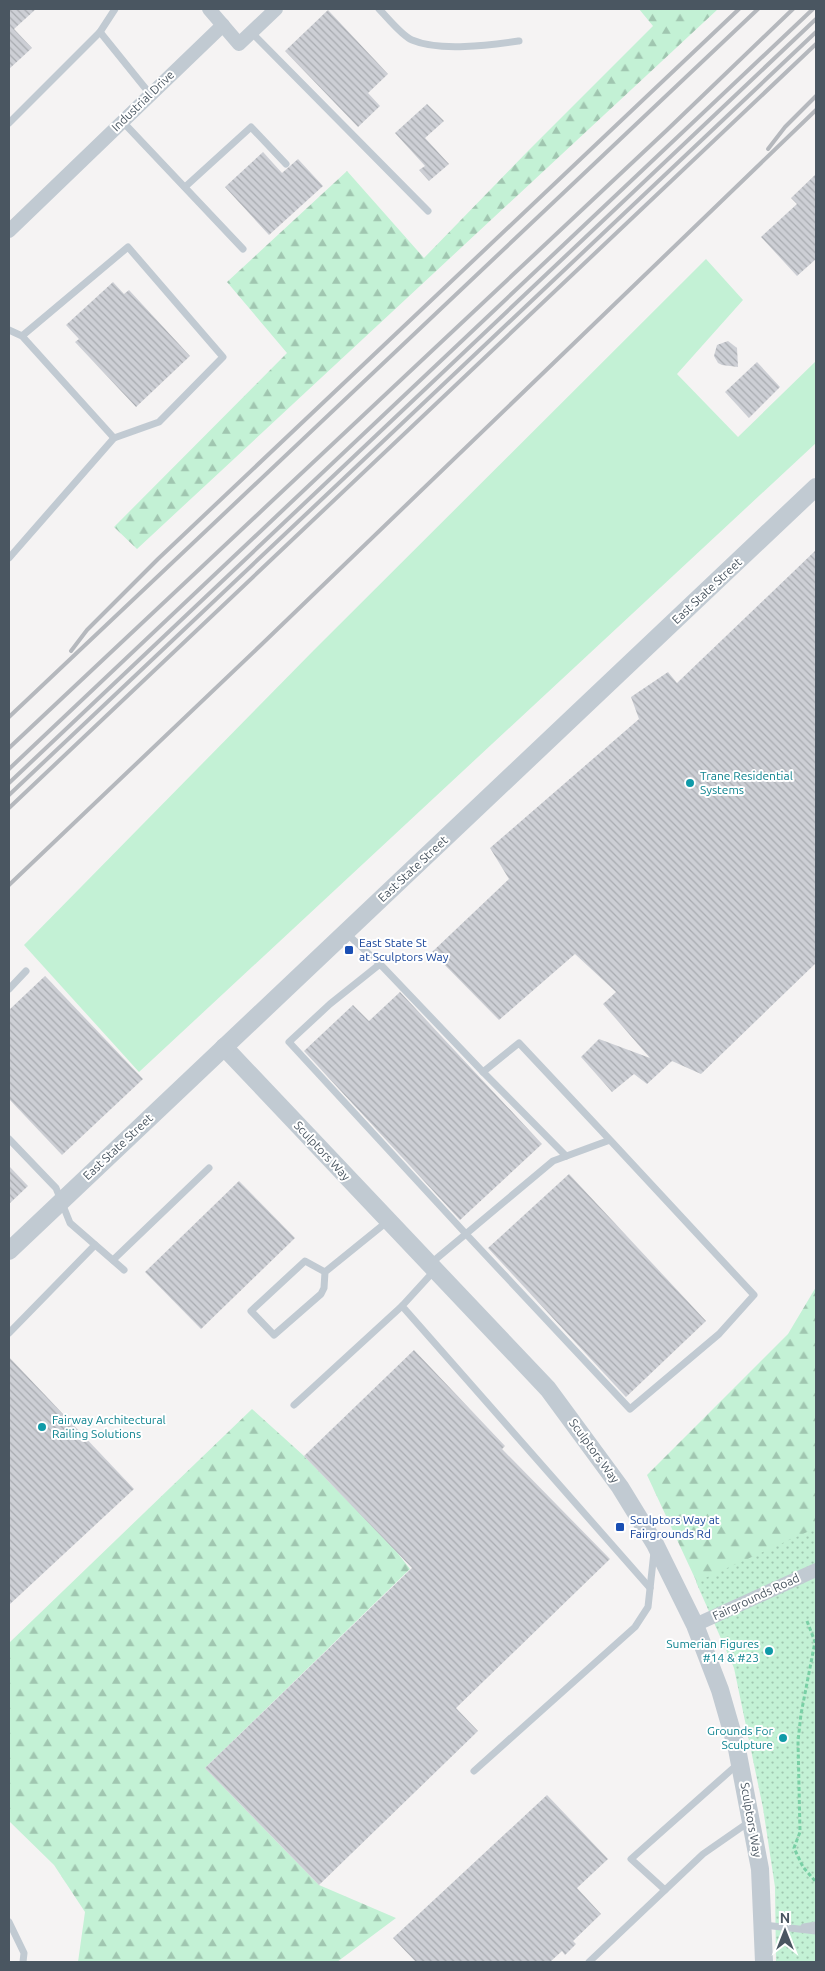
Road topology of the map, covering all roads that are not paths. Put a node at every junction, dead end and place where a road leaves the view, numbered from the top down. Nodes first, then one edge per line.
1 (115, 9) edge
2 (209, 9) edge
3 (276, 9) edge
4 (379, 9) edge
5 (223, 25) junction
6 (100, 32) junction
7 (251, 32) junction
8 (519, 40) dead end
9 (150, 94) junction
10 (122, 120) junction
11 (9, 123) edge
12 (286, 164) dead end
13 (185, 187) junction
14 (428, 211) dead end
15 (9, 231) edge
16 (243, 249) dead end
17 (9, 330) edge
18 (22, 336) junction
19 (114, 438) junction
20 (816, 487) edge
21 (9, 558) edge
22 (345, 932) junction
23 (380, 964) junction
24 (26, 971) dead end
25 (9, 989) edge
26 (224, 1047) junction
27 (483, 1072) junction
28 (9, 1139) edge
29 (610, 1140) junction
30 (566, 1156) junction
31 (209, 1168) dead end
32 (62, 1201) junction
33 (388, 1221) junction
34 (466, 1234) junction
35 (95, 1245) junction
36 (9, 1251) edge
37 (113, 1260) junction
38 (432, 1267) junction
39 (124, 1270) dead end
40 (325, 1272) junction
41 (402, 1306) junction
42 (9, 1332) edge
43 (294, 1405) dead end
44 (655, 1544) junction
45 (816, 1570) edge
46 (650, 1588) junction
47 (695, 1625) junction
48 (740, 1762) junction
49 (474, 1771) dead end
50 (752, 1820) junction
51 (665, 1890) junction
52 (9, 1922) edge
53 (764, 1925) junction
54 (816, 1925) edge
55 (789, 1928) junction
56 (816, 1931) edge
57 (23, 1962) edge
58 (589, 1962) edge
59 (764, 1962) edge

1 - 6 lane
2 - 5 street
3 - 7 street
4 - 8 lane
5 - 7 street
5 - 9 street, Industrial Drive
6 - 9 lane
6 - 11 lane
7 - 14 lane
9 - 10 street, Industrial Drive
10 - 13 lane
10 - 15 street, Industrial Drive
12 - 13 lane
13 - 16 lane
17 - 18 lane
18 - 19 lane
18 - 19 lane
19 - 21 lane
20 - 22 street, East State Street
22 - 23 lane
22 - 26 street, East State Street
23 - 27 lane
23 - 34 lane
24 - 25 lane
26 - 32 street, East State Street
26 - 33 street, Sculptors Way
27 - 29 lane
27 - 30 lane
28 - 32 lane
29 - 30 lane
29 - 34 lane
30 - 34 lane
31 - 37 lane
32 - 35 lane
32 - 36 street, East State Street
33 - 38 street, Sculptors Way
33 - 40 lane
34 - 38 lane
35 - 37 lane
35 - 42 lane
37 - 39 lane
38 - 41 lane
38 - 44 street, Sculptors Way
40 - 40 lane
41 - 43 lane
41 - 46 lane
44 - 46 lane
44 - 47 street, Sculptors Way
45 - 47 street, Fairgrounds Road
46 - 49 lane
47 - 48 street, Sculptors Way
48 - 50 street, Sculptors Way
48 - 51 lane
50 - 51 lane
50 - 53 street, Sculptors Way
51 - 58 lane
52 - 57 lane
53 - 55 lane
53 - 59 street, Sculptors Way
54 - 55 lane
55 - 56 lane

